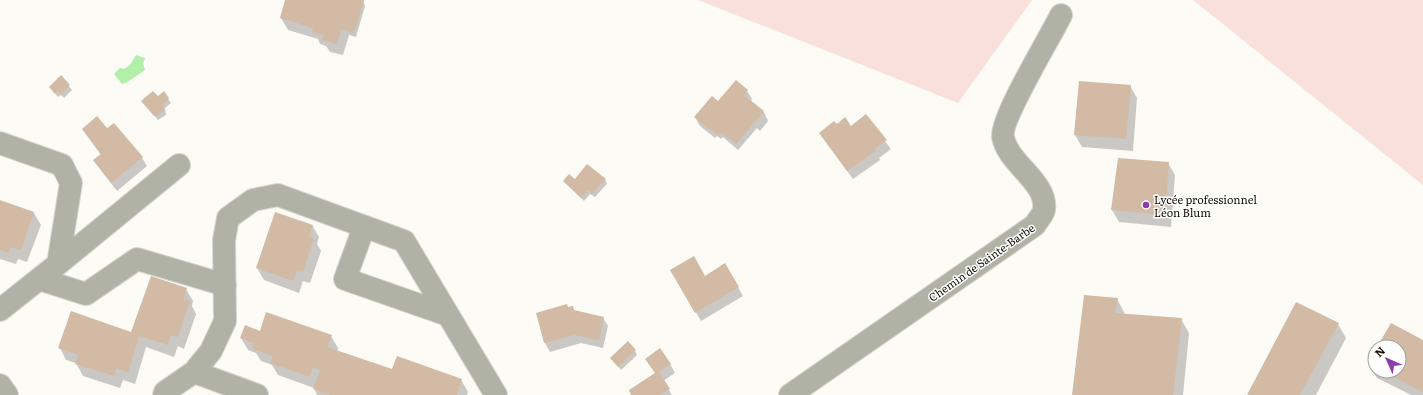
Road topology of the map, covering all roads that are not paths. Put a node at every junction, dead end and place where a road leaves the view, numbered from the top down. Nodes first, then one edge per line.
1 (1062, 16) dead end
2 (0, 143) edge
3 (179, 165) dead end
4 (364, 227) junction
5 (58, 264) junction
6 (39, 279) junction
7 (225, 285) junction
8 (0, 310) edge
9 (448, 315) junction
10 (194, 372) junction
11 (0, 385) edge
12 (7, 395) edge
13 (164, 395) edge
14 (257, 395) edge
15 (496, 395) edge
16 (790, 395) edge

1 - 16 street, Chemin de Sainte-Barbe
2 - 5 street
3 - 5 street
4 - 7 street
4 - 9 street
4 - 9 street
5 - 6 street
6 - 7 street
6 - 8 street
7 - 10 street
9 - 15 street
10 - 13 street
10 - 14 street
11 - 12 street

